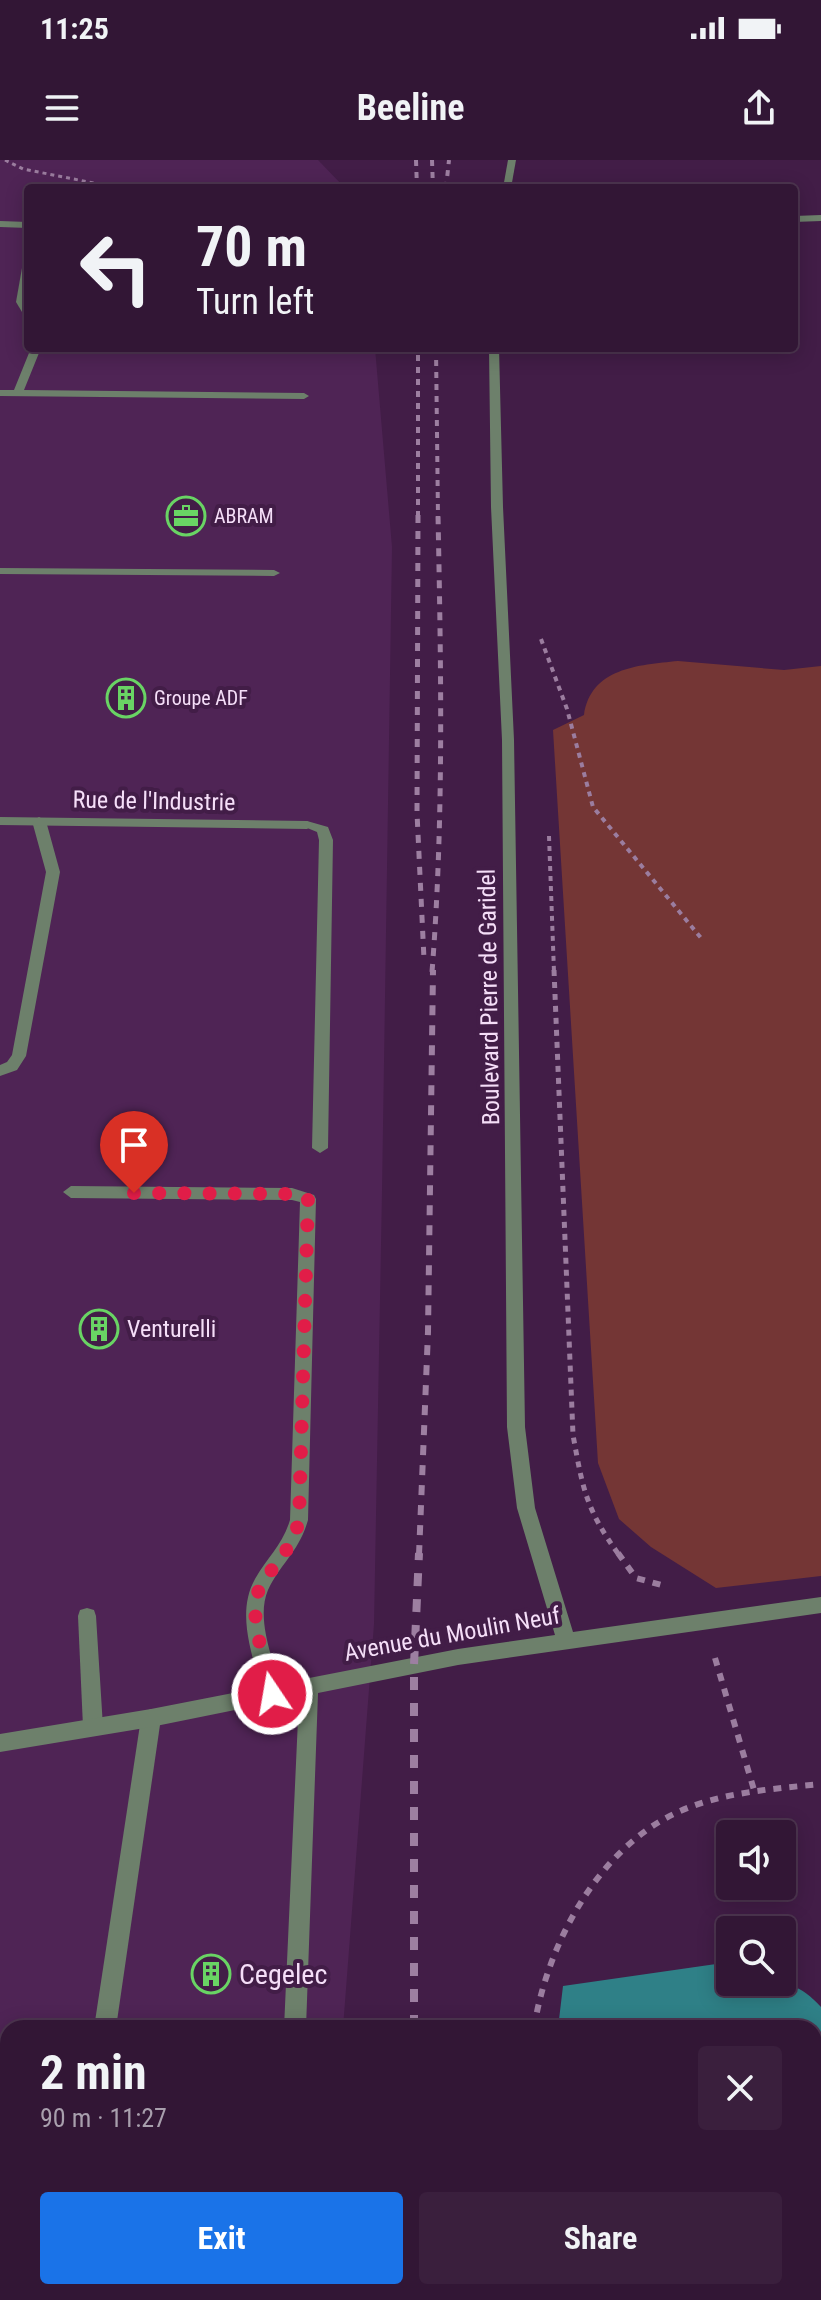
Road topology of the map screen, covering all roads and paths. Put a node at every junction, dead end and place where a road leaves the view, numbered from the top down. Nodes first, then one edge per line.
1 (5, 160) edge
2 (512, 160) edge
3 (99, 184) edge
4 (508, 184) edge
5 (821, 218) edge
6 (798, 219) edge
7 (0, 224) edge
8 (24, 225) edge
9 (24, 285) edge
10 (24, 308) edge
11 (34, 352) edge
12 (494, 352) edge
13 (0, 393) edge
14 (18, 393) junction
15 (304, 396) dead end
16 (0, 571) edge
17 (274, 573) dead end
18 (540, 626) dead end
19 (541, 638) junction
20 (542, 670) dead end
21 (0, 821) edge
22 (39, 821) junction
23 (548, 828) dead end
24 (701, 938) dead end
25 (0, 1071) edge
26 (320, 1148) dead end
27 (71, 1192) dead end
28 (677, 1586) dead end
29 (821, 1605) edge
30 (87, 1616) dead end
31 (566, 1639) junction
32 (714, 1653) dead end
33 (309, 1686) junction
34 (272, 1694) junction
35 (151, 1718) junction
36 (93, 1727) junction
37 (0, 1743) edge
38 (821, 1784) edge
39 (754, 1790) junction
40 (106, 2020) edge
41 (295, 2020) edge
42 (535, 2020) edge

1 - 3 path
2 - 4 street
5 - 6 street
7 - 8 street
9 - 10 street
11 - 14 street
12 - 31 street, Boulevard Pierre de Garidel
13 - 14 street
14 - 15 street
16 - 17 street
18 - 19 path
19 - 20 path
19 - 24 path
21 - 22 street, Rue de l'Industrie
22 - 25 street
22 - 26 street, Rue de l'Industrie
23 - 28 path
27 - 34 street
29 - 31 street, Avenue du Moulin Neuf
30 - 36 street
31 - 33 street, Avenue du Moulin Neuf
32 - 39 path
33 - 34 street, Avenue du Moulin Neuf
33 - 41 street
34 - 35 street, Avenue du Moulin Neuf
35 - 36 street, Avenue du Moulin Neuf
35 - 40 street
36 - 37 street, Avenue du Moulin Neuf
38 - 39 path
39 - 42 path

